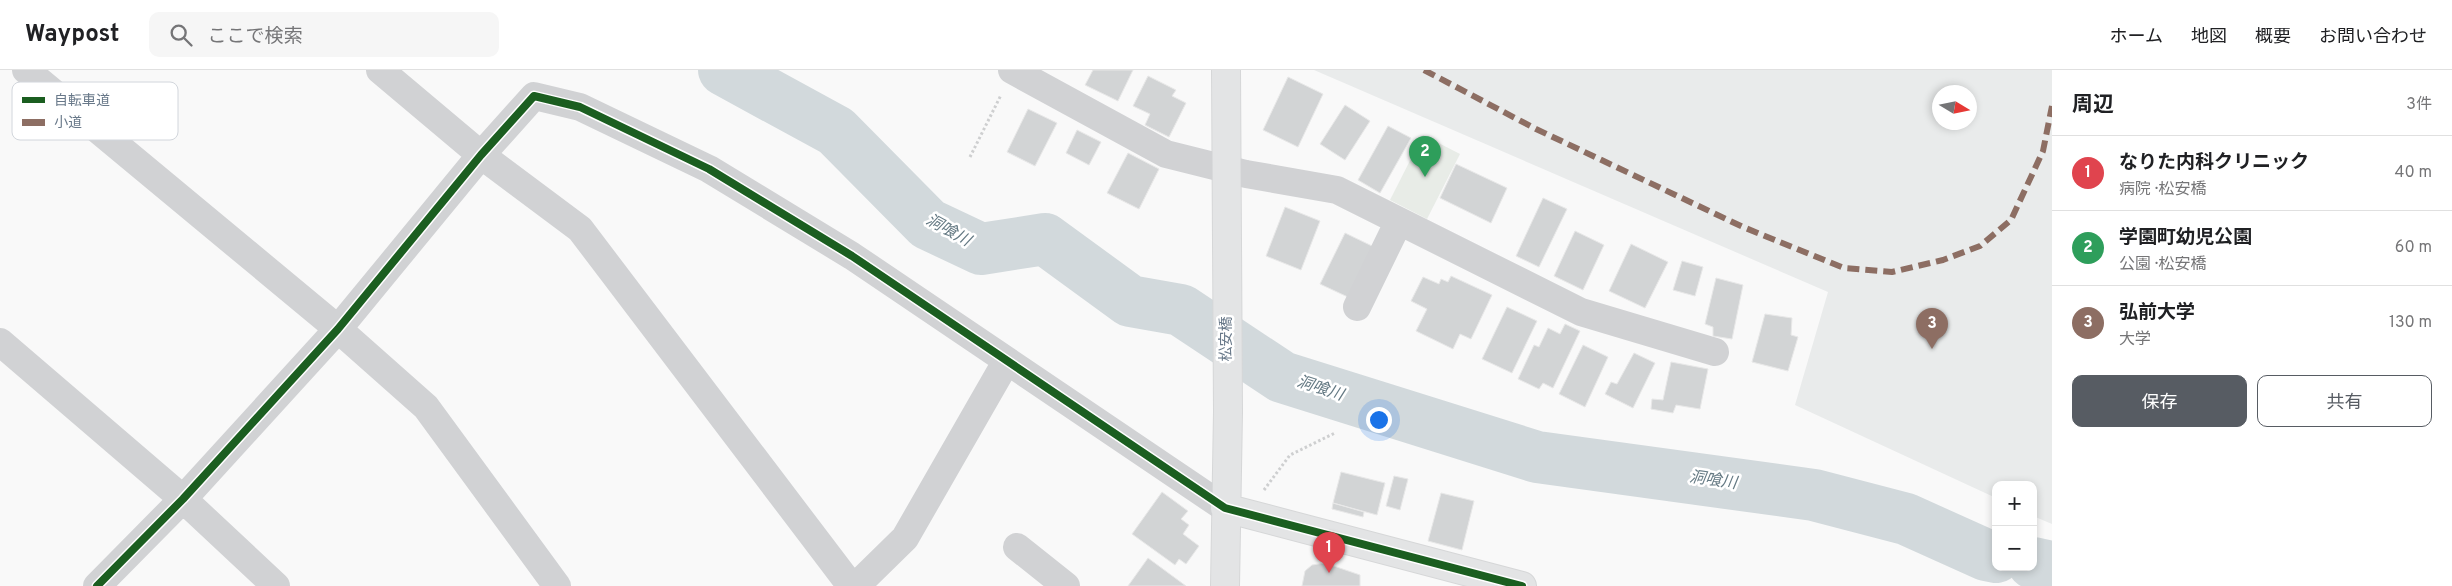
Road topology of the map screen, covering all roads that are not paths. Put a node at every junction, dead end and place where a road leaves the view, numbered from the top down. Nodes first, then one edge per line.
1 (26, 70) edge
2 (380, 70) edge
3 (1013, 70) edge
4 (1226, 70) edge
5 (40, 82) edge
6 (110, 140) edge
7 (481, 155) junction
8 (1226, 168) junction
9 (1400, 221) junction
10 (1357, 307) dead end
11 (338, 329) junction
12 (0, 342) edge
13 (1715, 352) dead end
14 (1006, 362) junction
15 (183, 499) junction
16 (1225, 508) junction
17 (1017, 547) dead end
18 (1465, 578) edge
19 (97, 586) edge
20 (276, 586) edge
21 (557, 586) edge
22 (851, 586) edge
23 (856, 586) edge
24 (1066, 586) edge
25 (1225, 586) edge
26 (1522, 586) edge

1 - 5 street
2 - 7 street
3 - 8 street
4 - 8 street, 松安橋
6 - 11 street
7 - 11 street
7 - 14 street
7 - 22 street
8 - 9 street
8 - 16 street, 松安橋
9 - 10 street
9 - 13 street
11 - 15 street
11 - 21 street
12 - 15 street
14 - 16 street
14 - 23 street
15 - 19 street
15 - 20 street
16 - 18 street
16 - 25 street, 松安橋
17 - 24 street
18 - 26 street

